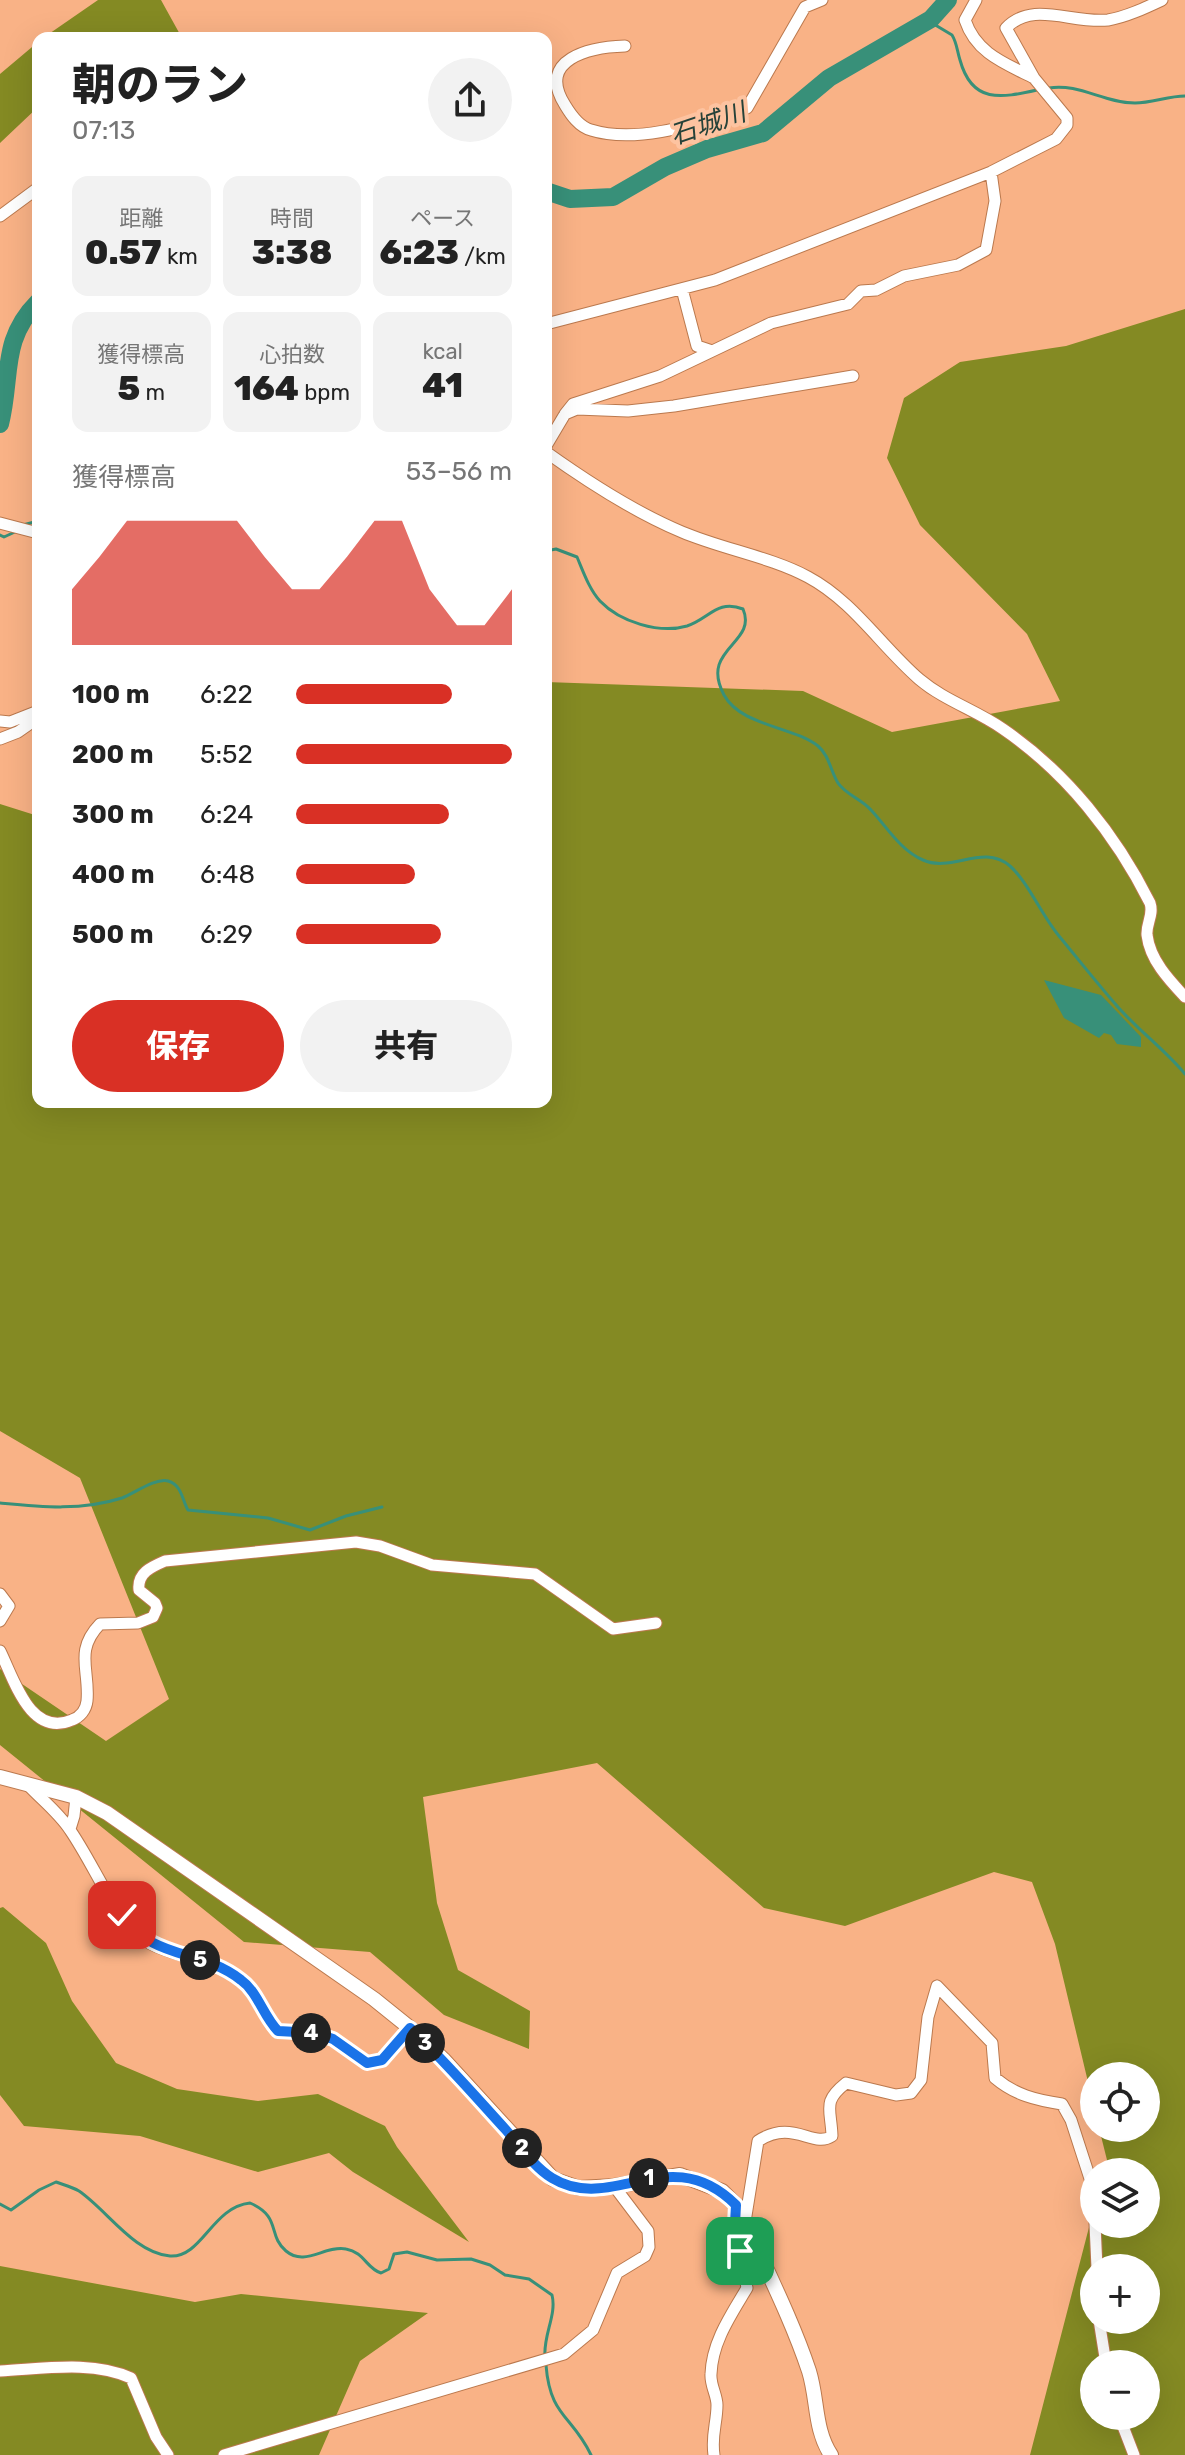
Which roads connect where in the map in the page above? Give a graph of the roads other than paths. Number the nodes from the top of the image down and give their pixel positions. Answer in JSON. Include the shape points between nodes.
{"nodes":[{"id":1,"x":822,"y":0,"type":"edge"},
{"id":2,"x":976,"y":0,"type":"edge"},
{"id":3,"x":1162,"y":0,"type":"edge"},
{"id":4,"x":625,"y":46,"type":"dead end"},
{"id":5,"x":1034,"y":78,"type":"junction"},
{"id":6,"x":991,"y":172,"type":"junction"},
{"id":7,"x":32,"y":192,"type":"edge"},
{"id":8,"x":0,"y":216,"type":"edge"},
{"id":9,"x":682,"y":289,"type":"junction"},
{"id":10,"x":552,"y":322,"type":"edge"},
{"id":11,"x":713,"y":351,"type":"junction"},
{"id":12,"x":853,"y":376,"type":"dead end"},
{"id":13,"x":565,"y":414,"type":"junction"},
{"id":14,"x":552,"y":438,"type":"edge"},
{"id":15,"x":552,"y":454,"type":"edge"},
{"id":16,"x":0,"y":523,"type":"edge"},
{"id":17,"x":32,"y":531,"type":"edge"},
{"id":18,"x":32,"y":713,"type":"edge"},
{"id":19,"x":0,"y":721,"type":"edge"},
{"id":20,"x":32,"y":722,"type":"edge"},
{"id":21,"x":0,"y":739,"type":"edge"},
{"id":22,"x":1185,"y":997,"type":"edge"},
{"id":23,"x":0,"y":1594,"type":"edge"},
{"id":24,"x":0,"y":1621,"type":"edge"},
{"id":25,"x":656,"y":1623,"type":"dead end"},
{"id":26,"x":0,"y":1651,"type":"edge"},
{"id":27,"x":0,"y":1777,"type":"edge"},
{"id":28,"x":24,"y":1781,"type":"junction"},
{"id":29,"x":76,"y":1797,"type":"junction"},
{"id":30,"x":70,"y":1829,"type":"junction"},
{"id":31,"x":410,"y":2028,"type":"junction"},
{"id":32,"x":1083,"y":2158,"type":"edge"},
{"id":33,"x":614,"y":2186,"type":"junction"},
{"id":34,"x":736,"y":2205,"type":"junction"},
{"id":35,"x":745,"y":2222,"type":"junction"},
{"id":36,"x":0,"y":2371,"type":"edge"},
{"id":37,"x":1124,"y":2430,"type":"edge"},
{"id":38,"x":168,"y":2455,"type":"edge"},
{"id":39,"x":224,"y":2455,"type":"edge"},
{"id":40,"x":714,"y":2455,"type":"edge"},
{"id":41,"x":831,"y":2455,"type":"edge"},
{"id":42,"x":1134,"y":2455,"type":"edge"}],
"edges":[{"from":1,"to":4,"type":"street","via":[[805,7],[747,108],[639,133],[588,130],[561,100],[556,81],[562,67],[578,52]]},
{"from":2,"to":5,"type":"street","via":[[965,20],[975,43]]},
{"from":3,"to":5,"type":"street","via":[[1106,20],[1071,19],[1044,11],[1016,16],[1006,28]]},
{"from":5,"to":6,"type":"street","via":[[1067,118],[1067,125],[1056,139]]},
{"from":6,"to":9,"type":"street"},
{"from":6,"to":11,"type":"street","via":[[994,211],[982,254],[861,291],[848,304],[771,323]]},
{"from":7,"to":8,"type":"street"},
{"from":9,"to":10,"type":"street"},
{"from":9,"to":11,"type":"street","via":[[697,346]]},
{"from":11,"to":13,"type":"street","via":[[639,384],[573,404]]},
{"from":12,"to":13,"type":"street","via":[[724,400]]},
{"from":13,"to":14,"type":"street"},
{"from":15,"to":22,"type":"street","via":[[578,475],[681,532],[808,577],[939,695],[1024,744],[1086,805],[1122,851],[1153,911],[1147,937],[1158,965]]},
{"from":16,"to":17,"type":"street"},
{"from":18,"to":19,"type":"street"},
{"from":20,"to":21,"type":"street"},
{"from":23,"to":24,"type":"street","via":[[9,1606]]},
{"from":25,"to":26,"type":"street","via":[[613,1629],[535,1574],[432,1565],[356,1542],[165,1561],[147,1568],[138,1585],[155,1603],[153,1617],[100,1624],[89,1636],[84,1667],[87,1703],[76,1719],[61,1724],[37,1717]]},
{"from":27,"to":28,"type":"street"},
{"from":28,"to":29,"type":"street"},
{"from":28,"to":30,"type":"street"},
{"from":29,"to":30,"type":"street"},
{"from":29,"to":31,"type":"street","via":[[152,1843]]},
{"from":30,"to":31,"type":"street","via":[[133,1931],[153,1946],[229,1971],[244,1982],[278,2031],[333,2039],[367,2063],[382,2060]]},
{"from":31,"to":33,"type":"street","via":[[553,2179],[579,2188]]},
{"from":32,"to":35,"type":"street","via":[[1062,2104],[1035,2100],[995,2078],[992,2043],[937,1986],[921,2080],[911,2093],[896,2095],[846,2083],[828,2105],[828,2139],[818,2141],[793,2130],[758,2141]]},
{"from":33,"to":34,"type":"street","via":[[680,2175],[722,2191]]},
{"from":33,"to":39,"type":"street","via":[[648,2231],[649,2247],[645,2256],[617,2273],[593,2330],[575,2347]]},
{"from":34,"to":35,"type":"street"},
{"from":34,"to":40,"type":"street","via":[[747,2288],[724,2325],[712,2364],[717,2405]]},
{"from":35,"to":41,"type":"street","via":[[806,2362],[819,2434]]},
{"from":36,"to":38,"type":"street","via":[[87,2368],[131,2378]]},
{"from":37,"to":42,"type":"street"}]}
